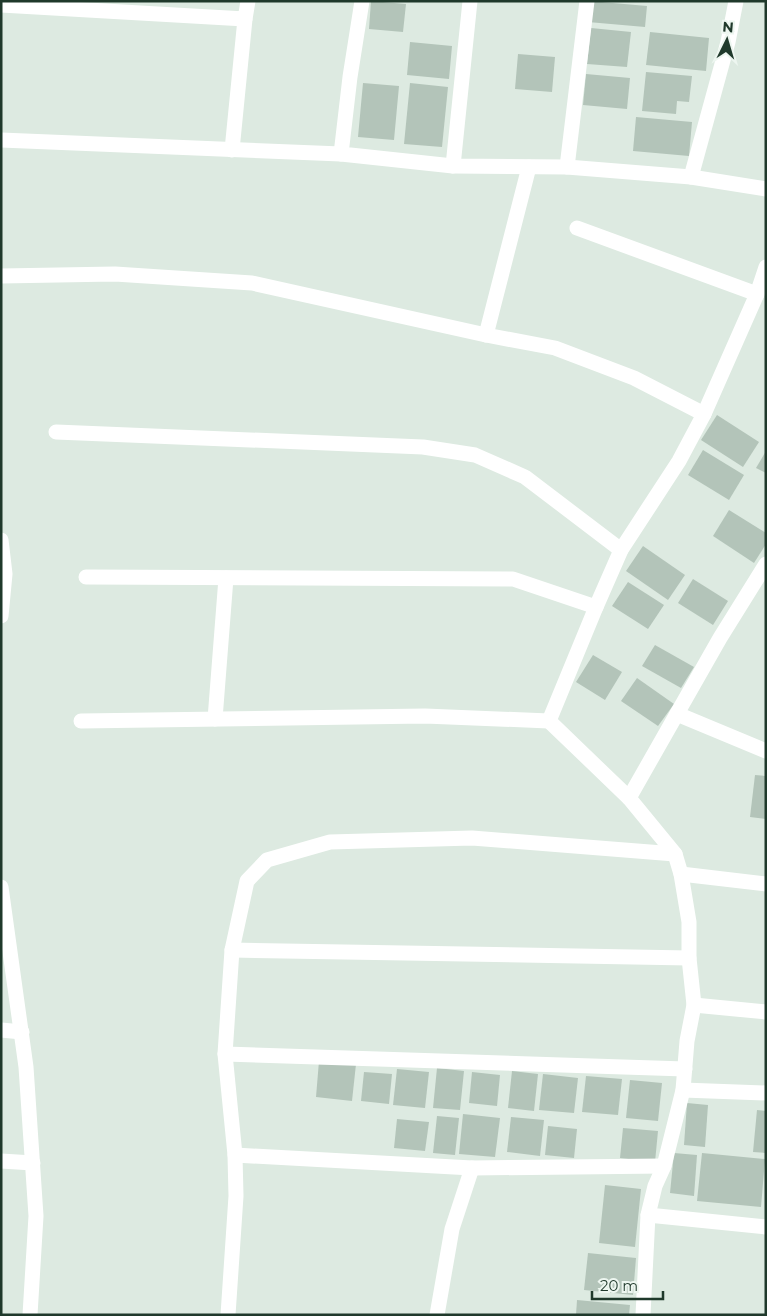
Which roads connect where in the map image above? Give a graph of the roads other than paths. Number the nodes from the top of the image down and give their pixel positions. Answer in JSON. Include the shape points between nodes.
{"nodes":[{"id":1,"x":248,"y":1,"type":"edge"},
{"id":2,"x":362,"y":1,"type":"edge"},
{"id":3,"x":470,"y":1,"type":"edge"},
{"id":4,"x":587,"y":1,"type":"edge"},
{"id":5,"x":736,"y":1,"type":"edge"},
{"id":6,"x":1,"y":5,"type":"edge"},
{"id":7,"x":245,"y":19,"type":"junction"},
{"id":8,"x":1,"y":140,"type":"edge"},
{"id":9,"x":232,"y":150,"type":"junction"},
{"id":10,"x":340,"y":154,"type":"junction"},
{"id":11,"x":454,"y":166,"type":"junction"},
{"id":12,"x":529,"y":167,"type":"junction"},
{"id":13,"x":567,"y":167,"type":"junction"},
{"id":14,"x":691,"y":177,"type":"junction"},
{"id":15,"x":766,"y":188,"type":"edge"},
{"id":16,"x":576,"y":228,"type":"dead end"},
{"id":17,"x":766,"y":267,"type":"edge"},
{"id":18,"x":1,"y":276,"type":"edge"},
{"id":19,"x":757,"y":294,"type":"junction"},
{"id":20,"x":486,"y":335,"type":"junction"},
{"id":21,"x":704,"y":414,"type":"junction"},
{"id":22,"x":56,"y":432,"type":"dead end"},
{"id":23,"x":1,"y":540,"type":"edge"},
{"id":24,"x":621,"y":550,"type":"junction"},
{"id":25,"x":766,"y":564,"type":"edge"},
{"id":26,"x":86,"y":577,"type":"dead end"},
{"id":27,"x":226,"y":578,"type":"junction"},
{"id":28,"x":596,"y":607,"type":"junction"},
{"id":29,"x":1,"y":616,"type":"edge"},
{"id":30,"x":677,"y":714,"type":"junction"},
{"id":31,"x":215,"y":719,"type":"junction"},
{"id":32,"x":81,"y":721,"type":"dead end"},
{"id":33,"x":549,"y":721,"type":"junction"},
{"id":34,"x":766,"y":751,"type":"edge"},
{"id":35,"x":629,"y":798,"type":"junction"},
{"id":36,"x":674,"y":854,"type":"junction"},
{"id":37,"x":681,"y":874,"type":"junction"},
{"id":38,"x":766,"y":884,"type":"edge"},
{"id":39,"x":1,"y":886,"type":"edge"},
{"id":40,"x":232,"y":950,"type":"junction"},
{"id":41,"x":689,"y":958,"type":"junction"},
{"id":42,"x":694,"y":1004,"type":"junction"},
{"id":43,"x":766,"y":1012,"type":"edge"},
{"id":44,"x":1,"y":1030,"type":"edge"},
{"id":45,"x":22,"y":1032,"type":"junction"},
{"id":46,"x":225,"y":1054,"type":"junction"},
{"id":47,"x":685,"y":1069,"type":"junction"},
{"id":48,"x":682,"y":1090,"type":"junction"},
{"id":49,"x":766,"y":1093,"type":"edge"},
{"id":50,"x":235,"y":1155,"type":"junction"},
{"id":51,"x":1,"y":1160,"type":"edge"},
{"id":52,"x":32,"y":1163,"type":"junction"},
{"id":53,"x":664,"y":1166,"type":"junction"},
{"id":54,"x":472,"y":1168,"type":"junction"},
{"id":55,"x":648,"y":1215,"type":"junction"},
{"id":56,"x":766,"y":1227,"type":"edge"},
{"id":57,"x":30,"y":1315,"type":"edge"},
{"id":58,"x":228,"y":1315,"type":"edge"},
{"id":59,"x":437,"y":1315,"type":"edge"},
{"id":60,"x":643,"y":1315,"type":"edge"}],
"edges":[{"from":1,"to":7,"type":"street"},
{"from":2,"to":10,"type":"street"},
{"from":3,"to":11,"type":"street"},
{"from":4,"to":13,"type":"street"},
{"from":5,"to":14,"type":"street"},
{"from":6,"to":7,"type":"street"},
{"from":7,"to":9,"type":"street"},
{"from":8,"to":9,"type":"street"},
{"from":9,"to":10,"type":"street"},
{"from":10,"to":11,"type":"street"},
{"from":11,"to":12,"type":"street"},
{"from":12,"to":13,"type":"street"},
{"from":12,"to":20,"type":"street"},
{"from":13,"to":14,"type":"street"},
{"from":14,"to":15,"type":"street"},
{"from":16,"to":19,"type":"street"},
{"from":17,"to":19,"type":"street"},
{"from":18,"to":20,"type":"street","via":[[115,274],[252,283]]},
{"from":19,"to":21,"type":"street"},
{"from":20,"to":21,"type":"street","via":[[555,348],[634,378]]},
{"from":21,"to":24,"type":"street","via":[[679,461]]},
{"from":22,"to":24,"type":"street","via":[[423,447],[475,454],[525,477]]},
{"from":23,"to":29,"type":"street","via":[[5,574]]},
{"from":24,"to":28,"type":"street"},
{"from":25,"to":30,"type":"street"},
{"from":26,"to":27,"type":"street"},
{"from":27,"to":28,"type":"street","via":[[513,579]]},
{"from":27,"to":31,"type":"street"},
{"from":28,"to":33,"type":"street"},
{"from":30,"to":34,"type":"street"},
{"from":30,"to":35,"type":"street"},
{"from":31,"to":32,"type":"street"},
{"from":31,"to":33,"type":"street","via":[[425,716]]},
{"from":33,"to":35,"type":"street"},
{"from":35,"to":36,"type":"street"},
{"from":36,"to":37,"type":"street"},
{"from":36,"to":40,"type":"street","via":[[472,838],[330,842],[267,860],[247,882]]},
{"from":37,"to":38,"type":"street"},
{"from":37,"to":41,"type":"street","via":[[689,922]]},
{"from":39,"to":45,"type":"street"},
{"from":40,"to":41,"type":"street"},
{"from":40,"to":46,"type":"street"},
{"from":41,"to":42,"type":"street"},
{"from":42,"to":43,"type":"street"},
{"from":42,"to":47,"type":"street"},
{"from":44,"to":45,"type":"street"},
{"from":45,"to":52,"type":"street"},
{"from":46,"to":47,"type":"street"},
{"from":46,"to":50,"type":"street"},
{"from":47,"to":48,"type":"street"},
{"from":48,"to":49,"type":"street"},
{"from":48,"to":53,"type":"street"},
{"from":50,"to":54,"type":"street"},
{"from":50,"to":58,"type":"street","via":[[236,1196]]},
{"from":51,"to":52,"type":"street"},
{"from":52,"to":57,"type":"street","via":[[36,1216]]},
{"from":53,"to":54,"type":"street"},
{"from":53,"to":55,"type":"street"},
{"from":54,"to":59,"type":"street","via":[[452,1229]]},
{"from":55,"to":56,"type":"street"},
{"from":55,"to":60,"type":"street"}]}
